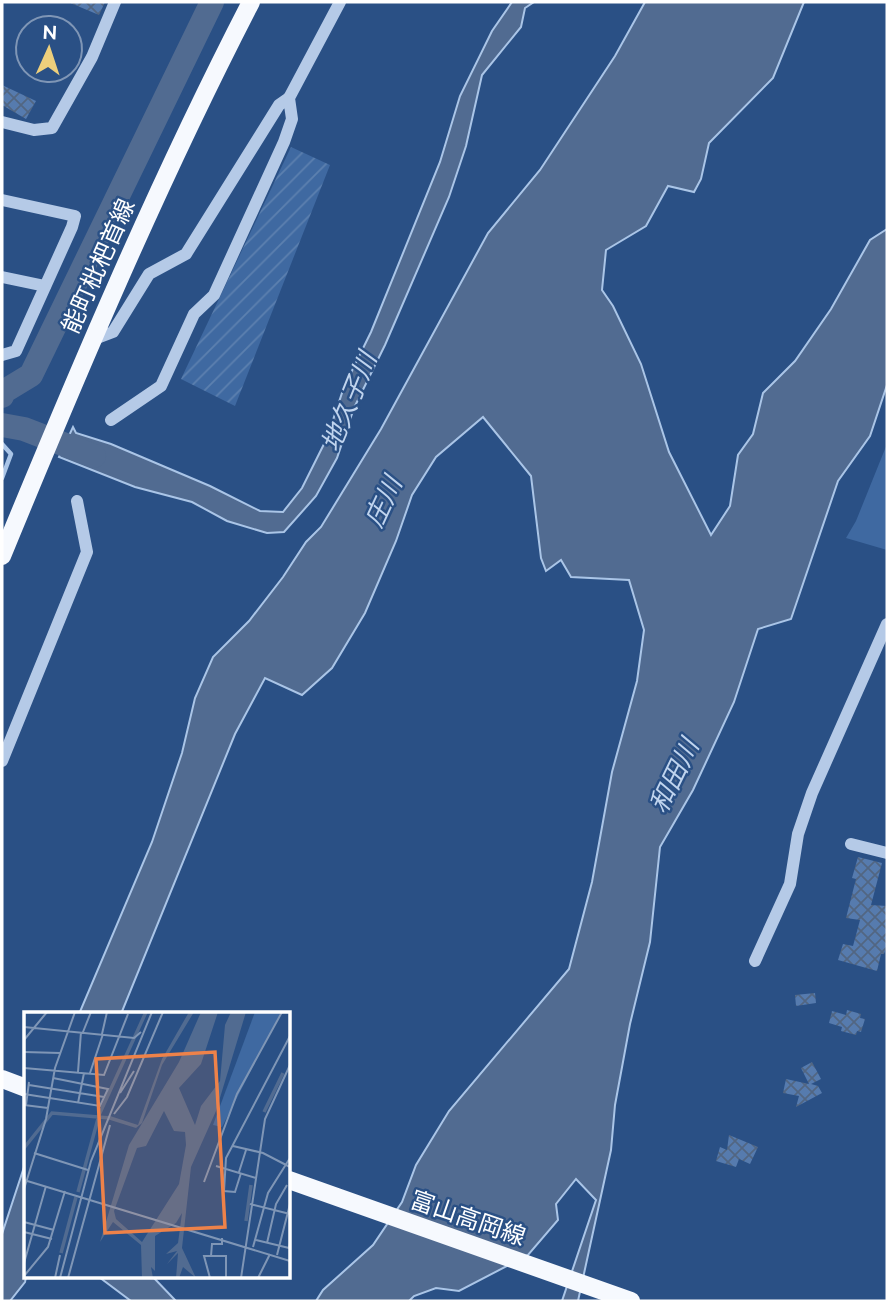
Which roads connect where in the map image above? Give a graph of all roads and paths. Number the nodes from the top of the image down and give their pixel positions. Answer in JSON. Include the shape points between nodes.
{"nodes":[{"id":1,"x":115,"y":2,"type":"edge"},
{"id":2,"x":251,"y":2,"type":"edge"},
{"id":3,"x":340,"y":2,"type":"edge"},
{"id":4,"x":289,"y":98,"type":"junction"},
{"id":5,"x":2,"y":122,"type":"edge"},
{"id":6,"x":2,"y":200,"type":"edge"},
{"id":7,"x":2,"y":277,"type":"edge"},
{"id":8,"x":45,"y":286,"type":"junction"},
{"id":9,"x":92,"y":340,"type":"junction"},
{"id":10,"x":2,"y":355,"type":"edge"},
{"id":11,"x":111,"y":420,"type":"dead end"},
{"id":12,"x":77,"y":500,"type":"dead end"},
{"id":13,"x":2,"y":556,"type":"edge"},
{"id":14,"x":887,"y":624,"type":"edge"},
{"id":15,"x":2,"y":761,"type":"edge"},
{"id":16,"x":850,"y":844,"type":"dead end"},
{"id":17,"x":887,"y":853,"type":"edge"},
{"id":18,"x":755,"y":961,"type":"dead end"},
{"id":19,"x":2,"y":1079,"type":"edge"},
{"id":20,"x":24,"y":1087,"type":"edge"},
{"id":21,"x":290,"y":1181,"type":"edge"},
{"id":22,"x":631,"y":1301,"type":"edge"}],
"edges":[{"from":1,"to":5,"type":"street","via":[[92,57],[52,128],[34,130]]},
{"from":2,"to":9,"type":"main road","name":"能町枇杷首線"},
{"from":3,"to":4,"type":"street"},
{"from":4,"to":9,"type":"street","via":[[279,105],[186,254],[149,274],[113,332]]},
{"from":4,"to":11,"type":"street","via":[[292,118],[284,142],[214,295],[194,314],[161,386]]},
{"from":6,"to":8,"type":"street","via":[[75,215]]},
{"from":7,"to":8,"type":"street"},
{"from":8,"to":10,"type":"street","via":[[16,351]]},
{"from":9,"to":13,"type":"main road","name":"能町枇杷首線"},
{"from":12,"to":15,"type":"street","via":[[87,552]]},
{"from":14,"to":18,"type":"street","via":[[813,793],[798,834],[790,884]]},
{"from":16,"to":17,"type":"street"},
{"from":19,"to":20,"type":"main road"},
{"from":21,"to":22,"type":"main road","name":"富山高岡線"}]}
